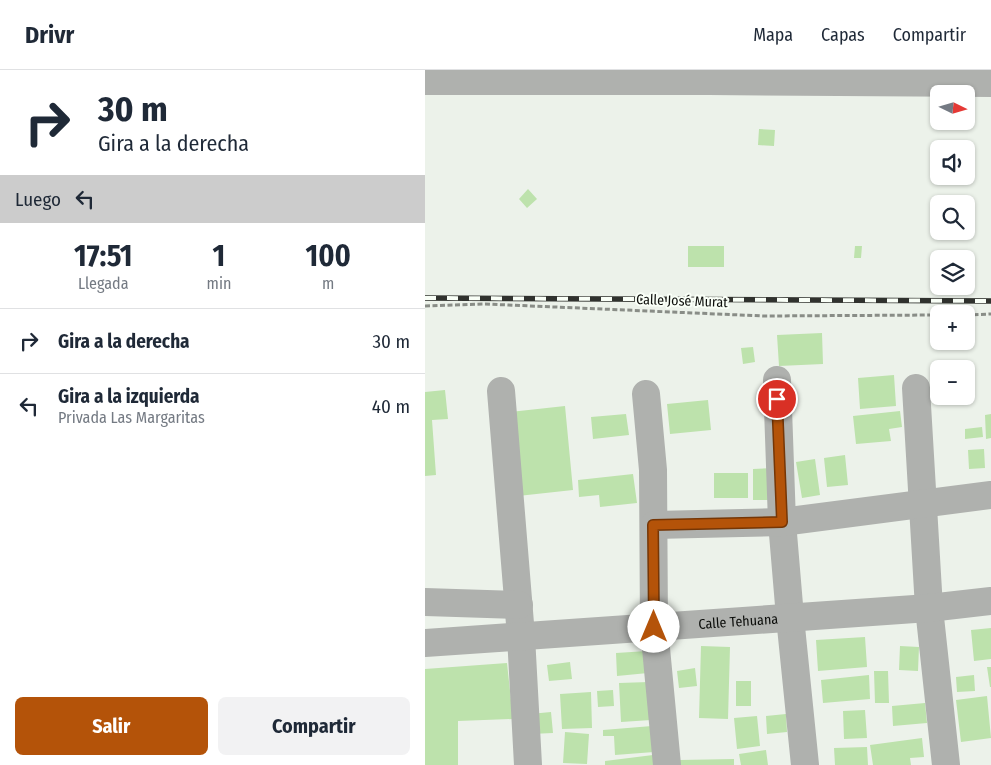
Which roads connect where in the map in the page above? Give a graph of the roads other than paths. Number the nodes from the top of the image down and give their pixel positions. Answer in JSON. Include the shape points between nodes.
{"nodes":[{"id":1,"x":708,"y":75,"type":"edge"},
{"id":2,"x":425,"y":81,"type":"edge"},
{"id":3,"x":991,"y":83,"type":"edge"},
{"id":4,"x":777,"y":380,"type":"dead end"},
{"id":5,"x":916,"y":388,"type":"dead end"},
{"id":6,"x":501,"y":391,"type":"dead end"},
{"id":7,"x":646,"y":394,"type":"dead end"},
{"id":8,"x":991,"y":495,"type":"edge"},
{"id":9,"x":923,"y":505,"type":"junction"},
{"id":10,"x":782,"y":522,"type":"junction"},
{"id":11,"x":653,"y":525,"type":"junction"},
{"id":12,"x":991,"y":601,"type":"edge"},
{"id":13,"x":425,"y":602,"type":"edge"},
{"id":14,"x":519,"y":605,"type":"junction"},
{"id":15,"x":929,"y":608,"type":"junction"},
{"id":16,"x":790,"y":617,"type":"junction"},
{"id":17,"x":654,"y":627,"type":"junction"},
{"id":18,"x":521,"y":636,"type":"junction"},
{"id":19,"x":425,"y":643,"type":"edge"},
{"id":20,"x":528,"y":765,"type":"edge"},
{"id":21,"x":667,"y":765,"type":"edge"},
{"id":22,"x":805,"y":765,"type":"edge"},
{"id":23,"x":946,"y":765,"type":"edge"}],
"edges":[{"from":1,"to":2,"type":"street"},
{"from":1,"to":3,"type":"street"},
{"from":4,"to":10,"type":"street"},
{"from":5,"to":9,"type":"street"},
{"from":6,"to":14,"type":"street"},
{"from":7,"to":11,"type":"street","via":[[653,470]]},
{"from":8,"to":9,"type":"street"},
{"from":9,"to":10,"type":"street"},
{"from":9,"to":15,"type":"street"},
{"from":10,"to":11,"type":"street"},
{"from":10,"to":16,"type":"street"},
{"from":11,"to":17,"type":"street"},
{"from":12,"to":15,"type":"street","name":"Calle Tehuana"},
{"from":13,"to":14,"type":"street"},
{"from":14,"to":18,"type":"street"},
{"from":15,"to":16,"type":"street","name":"Calle Tehuana"},
{"from":15,"to":23,"type":"street"},
{"from":16,"to":17,"type":"street","name":"Calle Tehuana"},
{"from":16,"to":22,"type":"street"},
{"from":17,"to":18,"type":"street","name":"Calle Tehuana"},
{"from":17,"to":21,"type":"street"},
{"from":18,"to":19,"type":"street","name":"Calle Tehuana"},
{"from":18,"to":20,"type":"street"}]}
